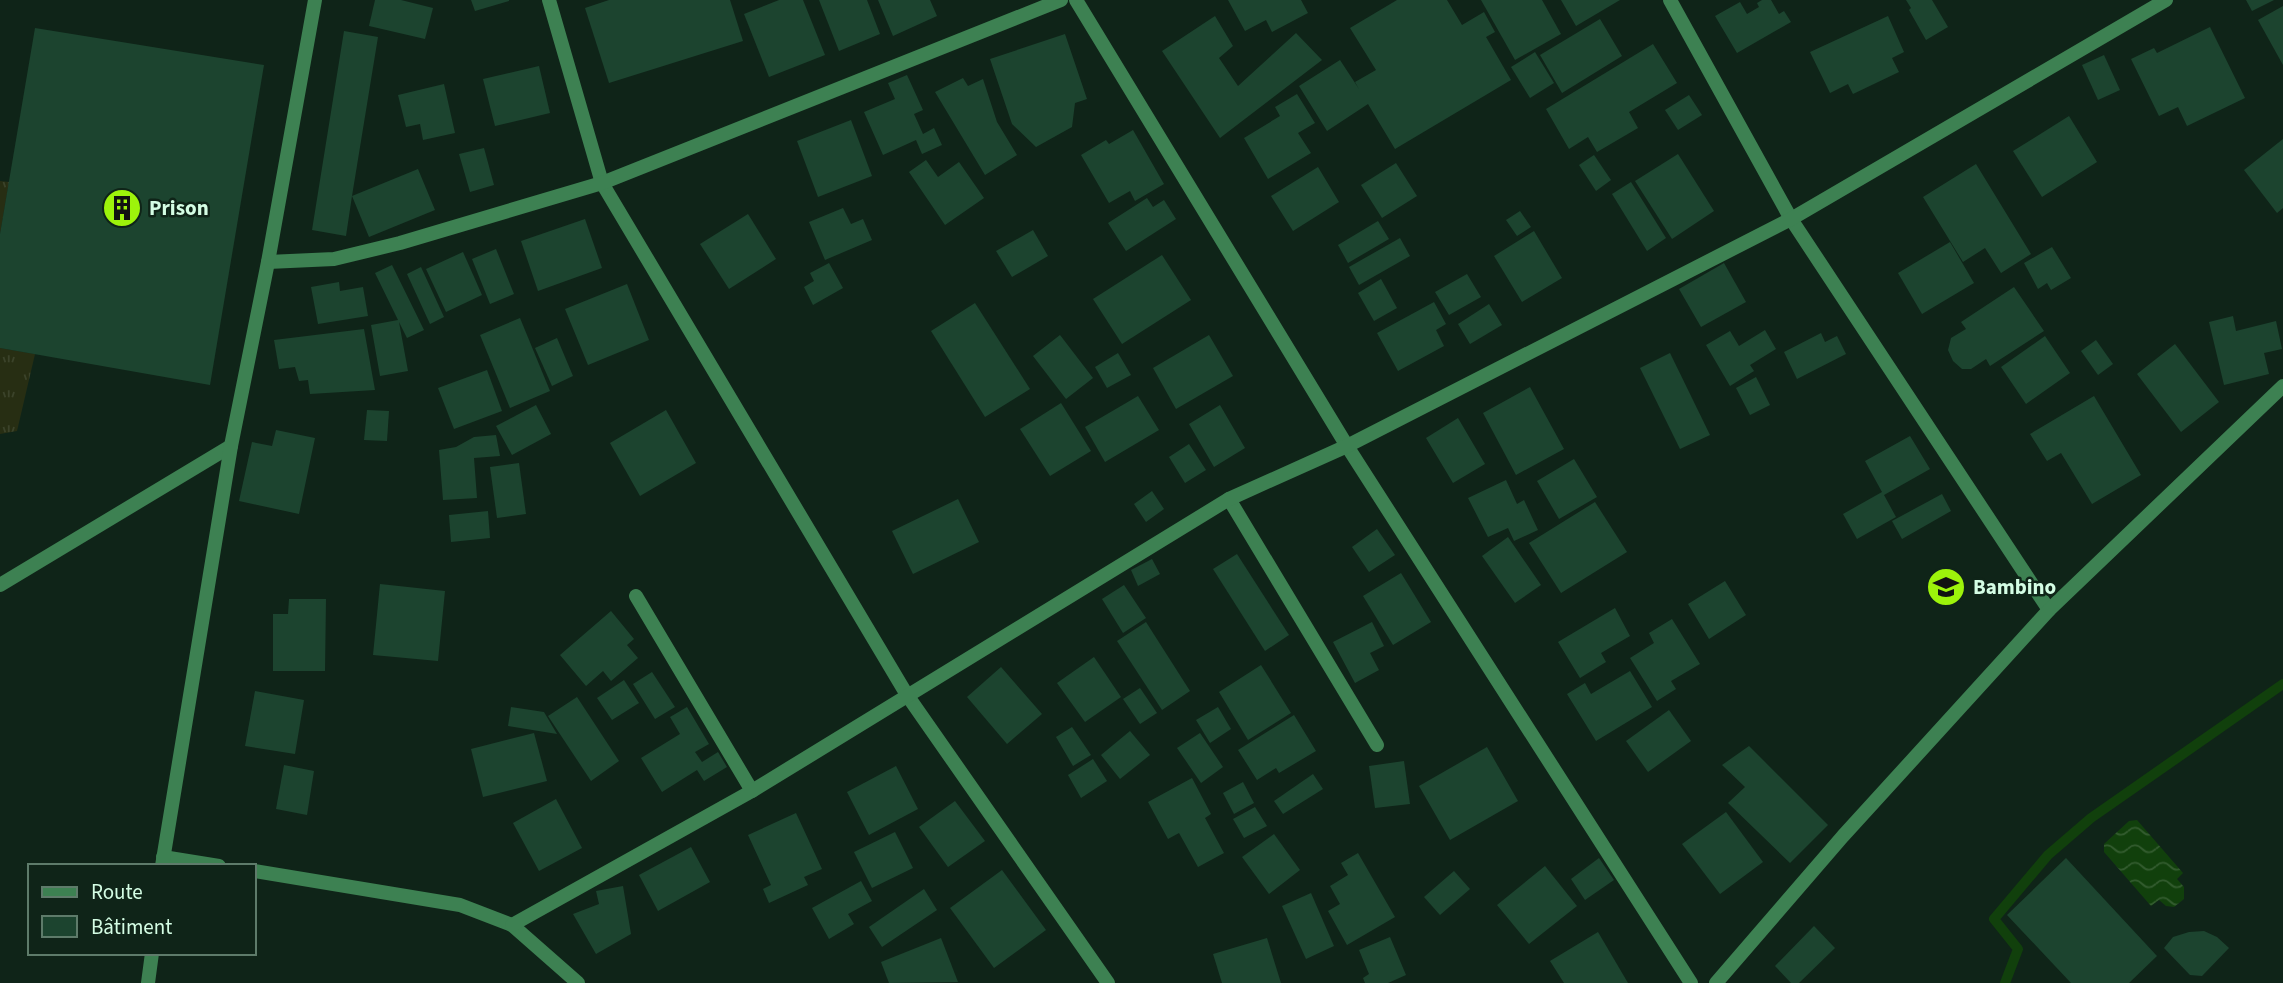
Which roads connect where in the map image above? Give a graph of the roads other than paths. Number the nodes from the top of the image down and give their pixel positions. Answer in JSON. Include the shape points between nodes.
{"nodes":[{"id":1,"x":316,"y":0,"type":"edge"},
{"id":2,"x":549,"y":0,"type":"edge"},
{"id":3,"x":1061,"y":0,"type":"edge"},
{"id":4,"x":1076,"y":0,"type":"edge"},
{"id":5,"x":1670,"y":0,"type":"edge"},
{"id":6,"x":2166,"y":0,"type":"edge"},
{"id":7,"x":602,"y":183,"type":"junction"},
{"id":8,"x":1791,"y":219,"type":"junction"},
{"id":9,"x":268,"y":261,"type":"junction"},
{"id":10,"x":2283,"y":386,"type":"edge"},
{"id":11,"x":230,"y":446,"type":"junction"},
{"id":12,"x":1347,"y":446,"type":"junction"},
{"id":13,"x":1229,"y":499,"type":"junction"},
{"id":14,"x":0,"y":585,"type":"edge"},
{"id":15,"x":636,"y":596,"type":"dead end"},
{"id":16,"x":2049,"y":610,"type":"junction"},
{"id":17,"x":907,"y":695,"type":"junction"},
{"id":18,"x":1377,"y":745,"type":"dead end"},
{"id":19,"x":752,"y":791,"type":"junction"},
{"id":20,"x":163,"y":861,"type":"edge"},
{"id":21,"x":197,"y":864,"type":"edge"},
{"id":22,"x":256,"y":872,"type":"edge"},
{"id":23,"x":512,"y":925,"type":"junction"},
{"id":24,"x":152,"y":955,"type":"edge"},
{"id":25,"x":148,"y":983,"type":"edge"},
{"id":26,"x":578,"y":983,"type":"edge"},
{"id":27,"x":1108,"y":983,"type":"edge"},
{"id":28,"x":1691,"y":983,"type":"edge"},
{"id":29,"x":1716,"y":983,"type":"edge"}],
"edges":[{"from":1,"to":9,"type":"street"},
{"from":2,"to":7,"type":"street"},
{"from":3,"to":7,"type":"street"},
{"from":4,"to":12,"type":"street"},
{"from":5,"to":8,"type":"street"},
{"from":6,"to":8,"type":"street"},
{"from":7,"to":9,"type":"street","via":[[334,259]]},
{"from":7,"to":17,"type":"street"},
{"from":8,"to":12,"type":"street"},
{"from":8,"to":16,"type":"street"},
{"from":9,"to":11,"type":"street"},
{"from":10,"to":16,"type":"street"},
{"from":11,"to":14,"type":"street"},
{"from":11,"to":20,"type":"street"},
{"from":12,"to":13,"type":"street"},
{"from":12,"to":28,"type":"street"},
{"from":13,"to":17,"type":"street"},
{"from":13,"to":18,"type":"street"},
{"from":15,"to":19,"type":"street"},
{"from":16,"to":29,"type":"street"},
{"from":17,"to":19,"type":"street"},
{"from":17,"to":27,"type":"street"},
{"from":19,"to":23,"type":"street"},
{"from":20,"to":21,"type":"street"},
{"from":22,"to":23,"type":"street","via":[[460,905]]},
{"from":23,"to":26,"type":"street"},
{"from":24,"to":25,"type":"street"}]}
